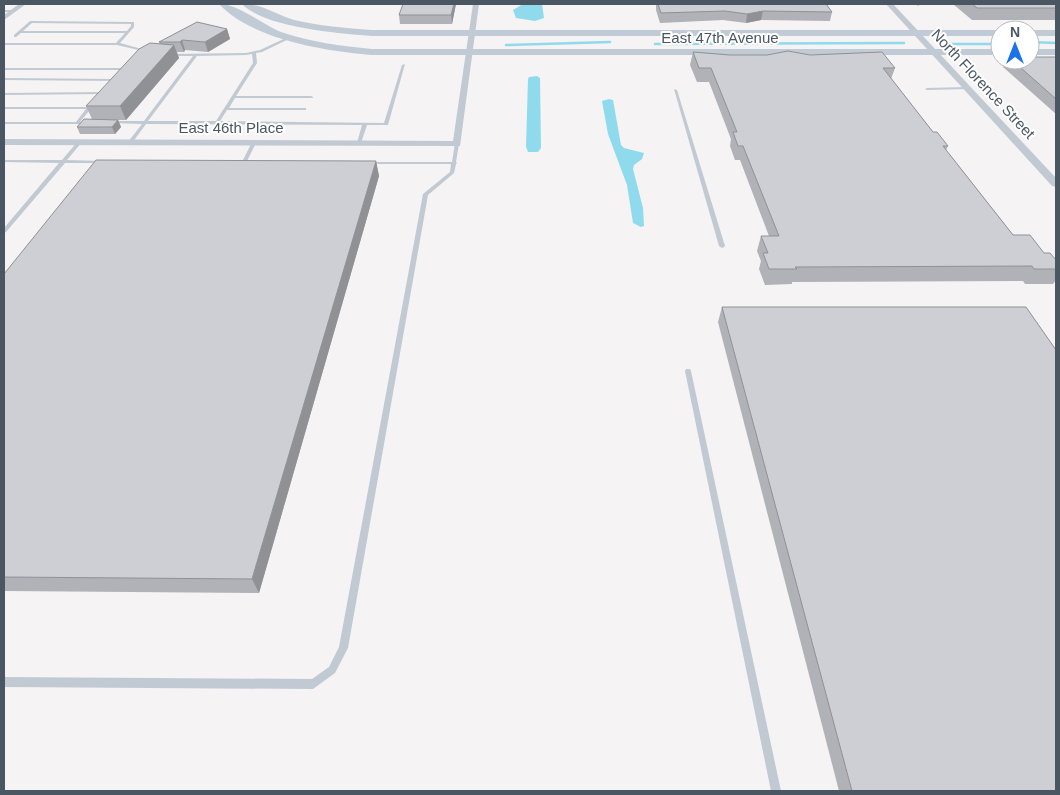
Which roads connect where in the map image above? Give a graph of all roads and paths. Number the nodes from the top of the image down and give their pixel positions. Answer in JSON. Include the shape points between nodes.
{"nodes":[{"id":1,"x":23,"y":4,"type":"edge"},
{"id":2,"x":224,"y":4,"type":"edge"},
{"id":3,"x":247,"y":4,"type":"edge"},
{"id":4,"x":476,"y":4,"type":"edge"},
{"id":5,"x":889,"y":4,"type":"edge"},
{"id":6,"x":4,"y":11,"type":"edge"},
{"id":7,"x":14,"y":11,"type":"junction"},
{"id":8,"x":4,"y":18,"type":"edge"},
{"id":9,"x":473,"y":30,"type":"junction"},
{"id":10,"x":20,"y":32,"type":"junction"},
{"id":11,"x":128,"y":32,"type":"junction"},
{"id":12,"x":916,"y":33,"type":"junction"},
{"id":13,"x":990,"y":33,"type":"edge"},
{"id":14,"x":1040,"y":33,"type":"edge"},
{"id":15,"x":1056,"y":33,"type":"edge"},
{"id":16,"x":15,"y":36,"type":"dead end"},
{"id":17,"x":289,"y":38,"type":"junction"},
{"id":18,"x":4,"y":44,"type":"edge"},
{"id":19,"x":117,"y":44,"type":"junction"},
{"id":20,"x":934,"y":52,"type":"junction"},
{"id":21,"x":990,"y":52,"type":"edge"},
{"id":22,"x":1040,"y":52,"type":"edge"},
{"id":23,"x":1056,"y":52,"type":"edge"},
{"id":24,"x":254,"y":53,"type":"junction"},
{"id":25,"x":470,"y":53,"type":"junction"},
{"id":26,"x":165,"y":55,"type":"edge"},
{"id":27,"x":196,"y":55,"type":"junction"},
{"id":28,"x":141,"y":56,"type":"edge"},
{"id":29,"x":133,"y":60,"type":"edge"},
{"id":30,"x":404,"y":65,"type":"dead end"},
{"id":31,"x":4,"y":69,"type":"edge"},
{"id":32,"x":124,"y":69,"type":"junction"},
{"id":33,"x":4,"y":79,"type":"edge"},
{"id":34,"x":115,"y":80,"type":"junction"},
{"id":35,"x":968,"y":88,"type":"junction"},
{"id":36,"x":927,"y":89,"type":"dead end"},
{"id":37,"x":675,"y":90,"type":"dead end"},
{"id":38,"x":4,"y":94,"type":"edge"},
{"id":39,"x":102,"y":94,"type":"junction"},
{"id":40,"x":234,"y":97,"type":"junction"},
{"id":41,"x":311,"y":97,"type":"dead end"},
{"id":42,"x":98,"y":98,"type":"edge"},
{"id":43,"x":93,"y":104,"type":"edge"},
{"id":44,"x":4,"y":108,"type":"edge"},
{"id":45,"x":89,"y":108,"type":"junction"},
{"id":46,"x":226,"y":109,"type":"junction"},
{"id":47,"x":304,"y":109,"type":"dead end"},
{"id":48,"x":103,"y":122,"type":"edge"},
{"id":49,"x":145,"y":122,"type":"junction"},
{"id":50,"x":4,"y":123,"type":"edge"},
{"id":51,"x":77,"y":123,"type":"junction"},
{"id":52,"x":94,"y":123,"type":"edge"},
{"id":53,"x":217,"y":123,"type":"junction"},
{"id":54,"x":365,"y":124,"type":"junction"},
{"id":55,"x":4,"y":142,"type":"edge"},
{"id":56,"x":80,"y":142,"type":"junction"},
{"id":57,"x":130,"y":142,"type":"junction"},
{"id":58,"x":254,"y":143,"type":"junction"},
{"id":59,"x":359,"y":143,"type":"junction"},
{"id":60,"x":457,"y":144,"type":"junction"},
{"id":61,"x":4,"y":162,"type":"edge"},
{"id":62,"x":63,"y":162,"type":"junction"},
{"id":63,"x":111,"y":162,"type":"edge"},
{"id":64,"x":235,"y":162,"type":"edge"},
{"id":65,"x":244,"y":162,"type":"junction"},
{"id":66,"x":254,"y":162,"type":"edge"},
{"id":67,"x":358,"y":162,"type":"edge"},
{"id":68,"x":455,"y":163,"type":"junction"},
{"id":69,"x":1056,"y":184,"type":"edge"},
{"id":70,"x":4,"y":231,"type":"edge"},
{"id":71,"x":722,"y":246,"type":"dead end"},
{"id":72,"x":688,"y":371,"type":"dead end"},
{"id":73,"x":4,"y":682,"type":"edge"},
{"id":74,"x":776,"y":791,"type":"edge"}],
"edges":[{"from":1,"to":7,"type":"street"},
{"from":2,"to":17,"type":"main road","via":[[256,26]]},
{"from":3,"to":9,"type":"main road","name":"East 47th Avenue","via":[[283,20],[334,30],[388,33]]},
{"from":4,"to":9,"type":"street"},
{"from":5,"to":12,"type":"street","name":"North Florence Street"},
{"from":6,"to":7,"type":"lane"},
{"from":7,"to":8,"type":"street"},
{"from":9,"to":12,"type":"main road","name":"East 47th Avenue"},
{"from":9,"to":25,"type":"street"},
{"from":10,"to":11,"type":"lane"},
{"from":10,"to":11,"type":"lane","via":[[31,22],[133,23]]},
{"from":10,"to":16,"type":"lane"},
{"from":11,"to":19,"type":"lane"},
{"from":12,"to":13,"type":"main road","name":"East 47th Avenue"},
{"from":12,"to":20,"type":"street","name":"North Florence Street"},
{"from":14,"to":15,"type":"main road"},
{"from":17,"to":24,"type":"lane"},
{"from":17,"to":25,"type":"main road","via":[[360,51]]},
{"from":18,"to":19,"type":"lane"},
{"from":19,"to":28,"type":"lane","via":[[149,52]]},
{"from":20,"to":21,"type":"main road","name":"East 47th Avenue"},
{"from":20,"to":25,"type":"main road","name":"East 47th Avenue"},
{"from":20,"to":35,"type":"street","name":"North Florence Street"},
{"from":22,"to":23,"type":"main road"},
{"from":24,"to":27,"type":"lane"},
{"from":24,"to":40,"type":"lane","via":[[255,63]]},
{"from":25,"to":60,"type":"street"},
{"from":26,"to":27,"type":"lane"},
{"from":27,"to":49,"type":"lane"},
{"from":29,"to":32,"type":"lane"},
{"from":30,"to":54,"type":"lane","via":[[386,124]]},
{"from":31,"to":32,"type":"lane"},
{"from":32,"to":34,"type":"lane"},
{"from":33,"to":34,"type":"lane"},
{"from":34,"to":39,"type":"lane"},
{"from":35,"to":36,"type":"lane"},
{"from":35,"to":69,"type":"street","name":"North Florence Street"},
{"from":37,"to":71,"type":"lane"},
{"from":38,"to":39,"type":"lane"},
{"from":39,"to":42,"type":"lane"},
{"from":40,"to":41,"type":"lane"},
{"from":40,"to":46,"type":"lane"},
{"from":43,"to":45,"type":"lane"},
{"from":44,"to":45,"type":"lane"},
{"from":45,"to":51,"type":"lane"},
{"from":46,"to":47,"type":"lane"},
{"from":46,"to":53,"type":"lane"},
{"from":48,"to":49,"type":"lane"},
{"from":49,"to":53,"type":"lane"},
{"from":49,"to":57,"type":"lane"},
{"from":50,"to":51,"type":"lane"},
{"from":51,"to":52,"type":"lane"},
{"from":53,"to":54,"type":"lane"},
{"from":54,"to":59,"type":"lane"},
{"from":55,"to":56,"type":"street","name":"East 46th Place"},
{"from":56,"to":57,"type":"street","name":"East 46th Place"},
{"from":56,"to":62,"type":"lane"},
{"from":57,"to":58,"type":"street","name":"East 46th Place"},
{"from":58,"to":59,"type":"street","name":"East 46th Place"},
{"from":58,"to":65,"type":"lane"},
{"from":59,"to":60,"type":"street","name":"East 46th Place"},
{"from":60,"to":68,"type":"lane"},
{"from":61,"to":62,"type":"lane"},
{"from":62,"to":63,"type":"lane"},
{"from":62,"to":70,"type":"lane"},
{"from":64,"to":65,"type":"lane"},
{"from":65,"to":66,"type":"lane"},
{"from":67,"to":68,"type":"lane"},
{"from":68,"to":73,"type":"lane","via":[[452,174],[426,194],[343,648],[332,670],[313,684]]},
{"from":72,"to":74,"type":"lane"}]}
